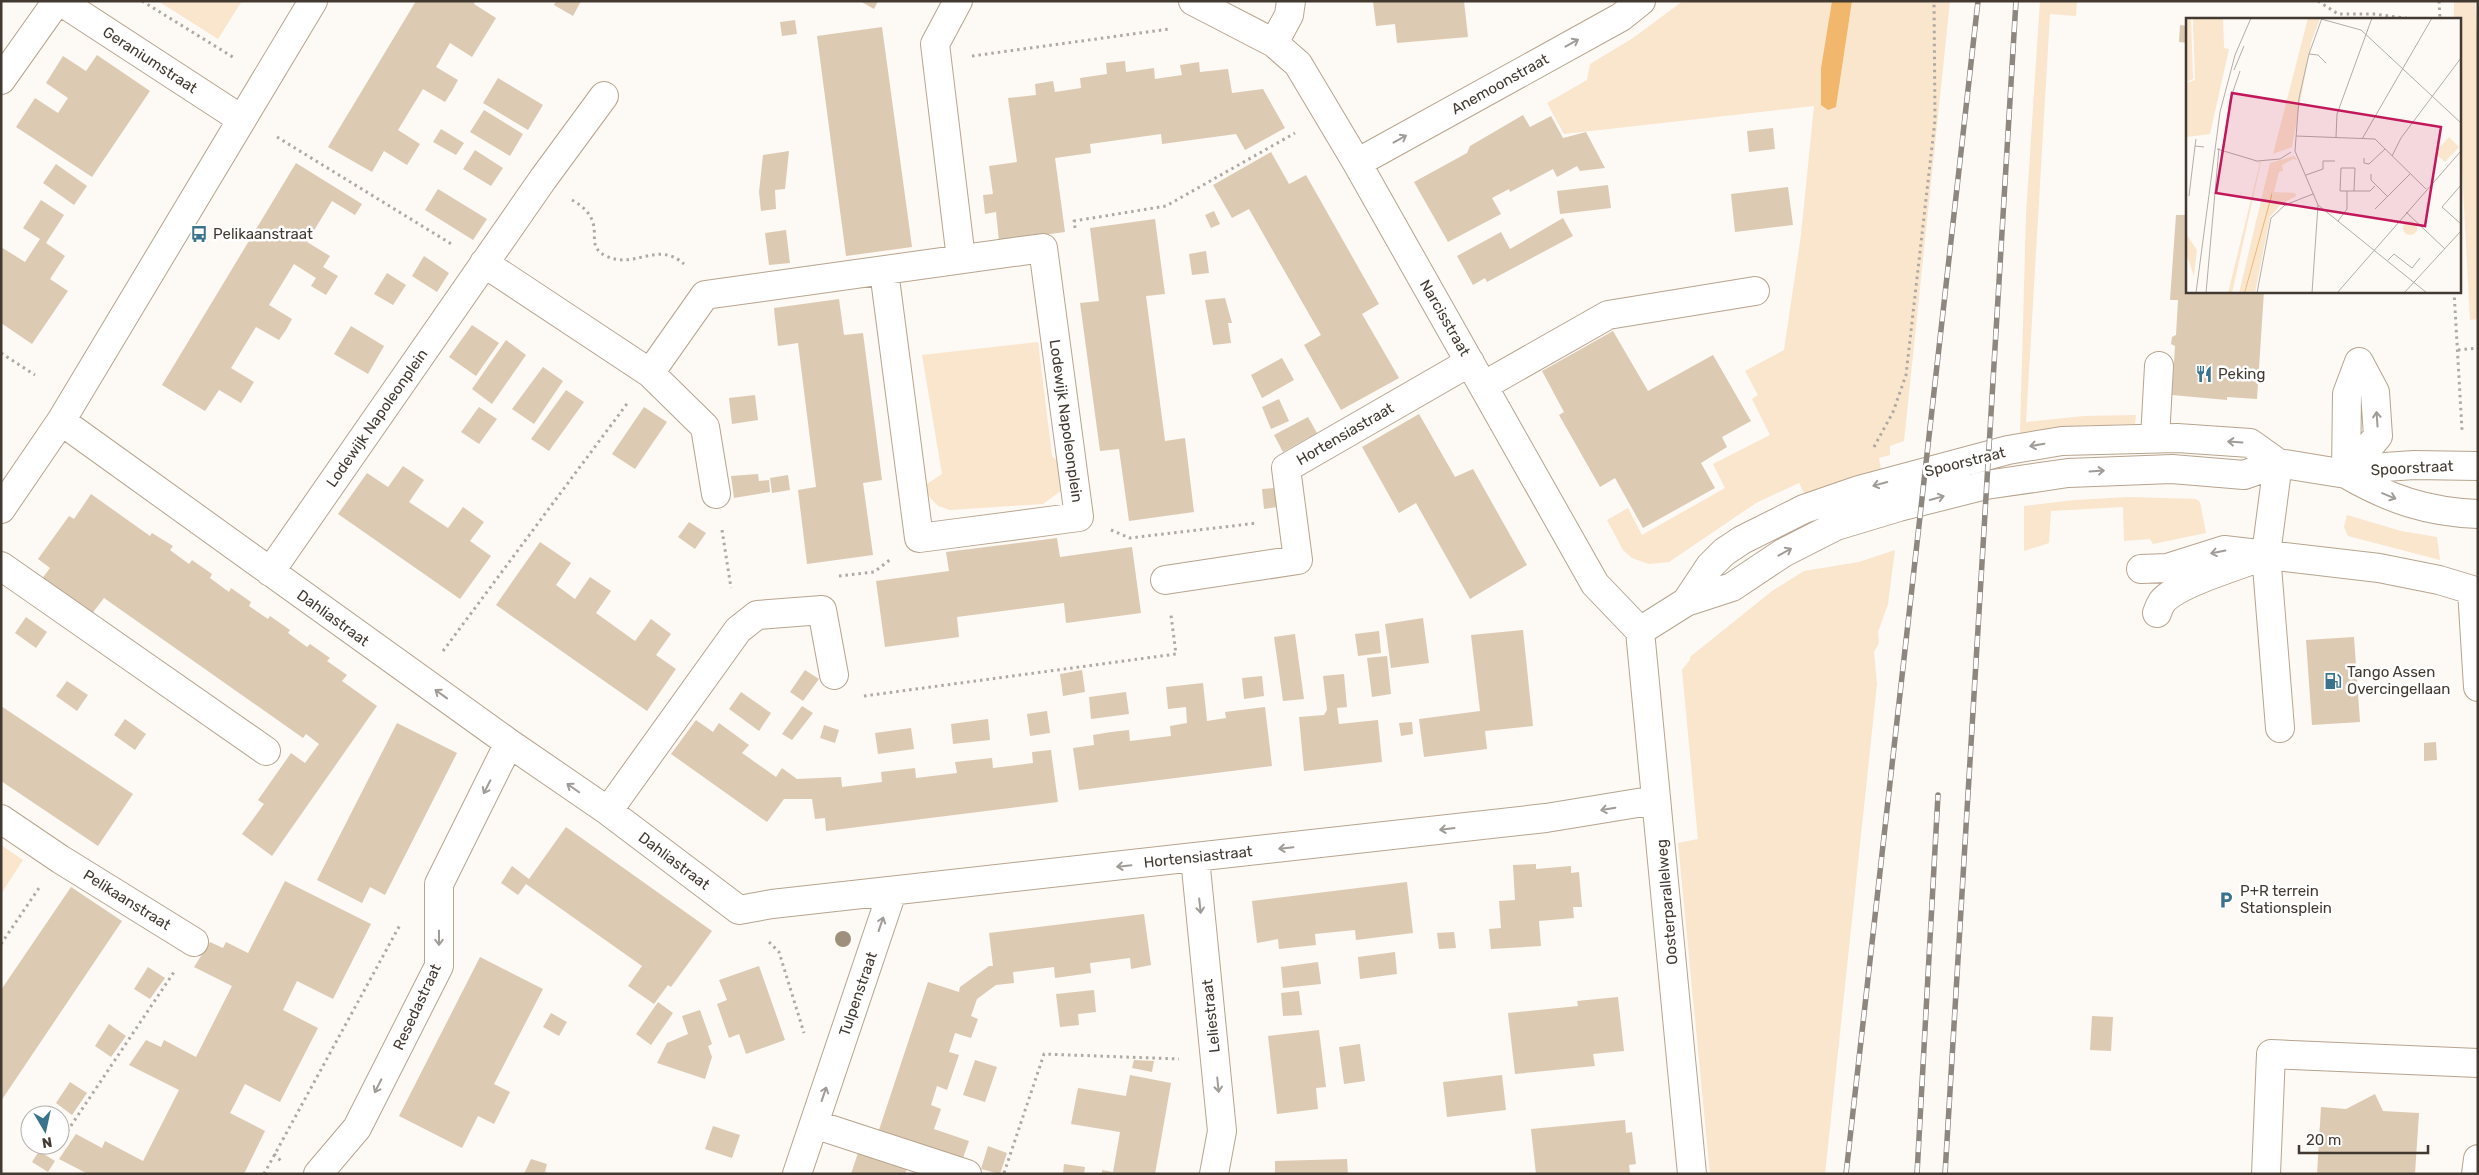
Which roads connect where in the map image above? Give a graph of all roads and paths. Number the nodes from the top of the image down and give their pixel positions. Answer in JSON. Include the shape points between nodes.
{"nodes":[{"id":1,"x":58,"y":1,"type":"edge"},
{"id":2,"x":142,"y":1,"type":"edge"},
{"id":3,"x":313,"y":1,"type":"edge"},
{"id":4,"x":958,"y":1,"type":"edge"},
{"id":5,"x":1193,"y":1,"type":"edge"},
{"id":6,"x":1291,"y":1,"type":"edge"},
{"id":7,"x":1641,"y":1,"type":"edge"},
{"id":8,"x":1934,"y":1,"type":"edge"},
{"id":9,"x":2318,"y":1,"type":"edge"},
{"id":10,"x":2439,"y":1,"type":"edge"},
{"id":11,"x":2404,"y":18,"type":"edge"},
{"id":12,"x":2440,"y":18,"type":"edge"},
{"id":13,"x":1173,"y":29,"type":"dead end"},
{"id":14,"x":1274,"y":43,"type":"junction"},
{"id":15,"x":236,"y":59,"type":"dead end"},
{"id":16,"x":935,"y":61,"type":"junction"},
{"id":17,"x":1,"y":80,"type":"edge"},
{"id":18,"x":604,"y":96,"type":"dead end"},
{"id":19,"x":241,"y":119,"type":"junction"},
{"id":20,"x":1300,"y":130,"type":"dead end"},
{"id":21,"x":277,"y":137,"type":"dead end"},
{"id":22,"x":1357,"y":163,"type":"junction"},
{"id":23,"x":543,"y":179,"type":"junction"},
{"id":24,"x":1043,"y":248,"type":"junction"},
{"id":25,"x":961,"y":259,"type":"junction"},
{"id":26,"x":484,"y":264,"type":"junction"},
{"id":27,"x":884,"y":270,"type":"junction"},
{"id":28,"x":1755,"y":291,"type":"dead end"},
{"id":29,"x":2454,"y":292,"type":"edge"},
{"id":30,"x":705,"y":295,"type":"junction"},
{"id":31,"x":2478,"y":348,"type":"edge"},
{"id":32,"x":1,"y":353,"type":"edge"},
{"id":33,"x":1470,"y":362,"type":"junction"},
{"id":34,"x":2159,"y":366,"type":"dead end"},
{"id":35,"x":650,"y":373,"type":"junction"},
{"id":36,"x":35,"y":375,"type":"dead end"},
{"id":37,"x":1483,"y":386,"type":"junction"},
{"id":38,"x":61,"y":421,"type":"junction"},
{"id":39,"x":2156,"y":438,"type":"junction"},
{"id":40,"x":1873,"y":449,"type":"dead end"},
{"id":41,"x":2278,"y":462,"type":"junction"},
{"id":42,"x":2478,"y":466,"type":"edge"},
{"id":43,"x":2346,"y":474,"type":"junction"},
{"id":44,"x":716,"y":494,"type":"joint"},
{"id":45,"x":1,"y":509,"type":"edge"},
{"id":46,"x":2478,"y":514,"type":"edge"},
{"id":47,"x":1079,"y":517,"type":"junction"},
{"id":48,"x":1292,"y":518,"type":"junction"},
{"id":49,"x":2266,"y":554,"type":"junction"},
{"id":50,"x":1,"y":566,"type":"edge"},
{"id":51,"x":2141,"y":569,"type":"dead end"},
{"id":52,"x":270,"y":572,"type":"junction"},
{"id":53,"x":1165,"y":580,"type":"joint"},
{"id":54,"x":1686,"y":602,"type":"junction"},
{"id":55,"x":2157,"y":613,"type":"dead end"},
{"id":56,"x":738,"y":630,"type":"junction"},
{"id":57,"x":1640,"y":631,"type":"junction"},
{"id":58,"x":834,"y":675,"type":"joint"},
{"id":59,"x":420,"y":680,"type":"junction"},
{"id":60,"x":2478,"y":687,"type":"edge"},
{"id":61,"x":2280,"y":728,"type":"dead end"},
{"id":62,"x":509,"y":743,"type":"junction"},
{"id":63,"x":266,"y":751,"type":"dead end"},
{"id":64,"x":1656,"y":800,"type":"junction"},
{"id":65,"x":608,"y":811,"type":"junction"},
{"id":66,"x":1,"y":819,"type":"edge"},
{"id":67,"x":1195,"y":858,"type":"junction"},
{"id":68,"x":60,"y":859,"type":"junction"},
{"id":69,"x":439,"y":884,"type":"junction"},
{"id":70,"x":892,"y":892,"type":"junction"},
{"id":71,"x":739,"y":910,"type":"junction"},
{"id":72,"x":194,"y":942,"type":"joint"},
{"id":73,"x":1,"y":944,"type":"edge"},
{"id":74,"x":806,"y":1038,"type":"dead end"},
{"id":75,"x":1215,"y":1060,"type":"junction"},
{"id":76,"x":2478,"y":1063,"type":"edge"},
{"id":77,"x":814,"y":1124,"type":"junction"},
{"id":78,"x":70,"y":1128,"type":"edge"},
{"id":79,"x":2478,"y":1159,"type":"edge"},
{"id":80,"x":264,"y":1174,"type":"edge"},
{"id":81,"x":318,"y":1174,"type":"edge"},
{"id":82,"x":797,"y":1174,"type":"edge"},
{"id":83,"x":968,"y":1174,"type":"edge"},
{"id":84,"x":1004,"y":1174,"type":"edge"},
{"id":85,"x":1214,"y":1174,"type":"edge"},
{"id":86,"x":1692,"y":1174,"type":"edge"},
{"id":87,"x":2266,"y":1174,"type":"edge"},
{"id":88,"x":2476,"y":1174,"type":"edge"}],
"edges":[{"from":1,"to":17,"type":"street"},
{"from":1,"to":19,"type":"street","name":"Geraniumstraat"},
{"from":2,"to":15,"type":"path"},
{"from":3,"to":19,"type":"street"},
{"from":4,"to":16,"type":"street","via":[[934,44]]},
{"from":5,"to":14,"type":"street","name":"Narcisstraat"},
{"from":6,"to":14,"type":"street"},
{"from":22,"to":7,"type":"street","name":"Anemoonstraat","one_way":true,"via":[[1621,17]]},
{"from":8,"to":40,"type":"path","via":[[1935,120],[1906,375],[1893,412]]},
{"from":9,"to":11,"type":"path","via":[[2338,14]]},
{"from":10,"to":12,"type":"path"},
{"from":13,"to":16,"type":"path"},
{"from":14,"to":22,"type":"street","name":"Narcisstraat","via":[[1298,64]]},
{"from":16,"to":25,"type":"street"},
{"from":18,"to":23,"type":"street","name":"Lodewijk Napoleonplein"},
{"from":19,"to":38,"type":"street"},
{"from":20,"to":24,"type":"path","via":[[1166,206],[1074,221],[1076,243]]},
{"from":21,"to":26,"type":"path"},
{"from":22,"to":33,"type":"street","name":"Narcisstraat"},
{"from":23,"to":26,"type":"street","name":"Lodewijk Napoleonplein"},
{"from":23,"to":30,"type":"path","via":[[583,207],[593,223],[593,241],[604,255],[619,262],[660,253],[679,259],[697,276]]},
{"from":24,"to":25,"type":"street"},
{"from":24,"to":47,"type":"street","name":"Lodewijk Napoleonplein"},
{"from":25,"to":27,"type":"street"},
{"from":26,"to":35,"type":"street"},
{"from":26,"to":52,"type":"street","name":"Lodewijk Napoleonplein"},
{"from":27,"to":30,"type":"street"},
{"from":27,"to":47,"type":"street","name":"Lodewijk Napoleonplein","via":[[919,538]]},
{"from":28,"to":37,"type":"street","via":[[1608,315]]},
{"from":29,"to":31,"type":"path","via":[[2458,350]]},
{"from":30,"to":35,"type":"street"},
{"from":32,"to":36,"type":"path"},
{"from":33,"to":37,"type":"street","name":"Narcisstraat"},
{"from":33,"to":48,"type":"street","name":"Hortensiastraat","via":[[1286,468]]},
{"from":34,"to":39,"type":"street"},
{"from":35,"to":44,"type":"street","via":[[705,427]]},
{"from":35,"to":59,"type":"path"},
{"from":37,"to":57,"type":"street","name":"Narcisstraat","via":[[1595,584]]},
{"from":38,"to":45,"type":"street"},
{"from":38,"to":52,"type":"street","name":"Dahliastraat"},
{"from":41,"to":39,"type":"street","name":"Spoorstraat","one_way":true,"via":[[2250,443]]},
{"from":39,"to":54,"type":"street","name":"Spoorstraat","one_way":true,"via":[[2062,441],[1989,454],[1859,490],[1804,509],[1742,540],[1710,566]]},
{"from":41,"to":43,"type":"street","name":"Spoorstraat"},
{"from":41,"to":49,"type":"street"},
{"from":54,"to":41,"type":"street","name":"Spoorstraat","one_way":true,"via":[[1732,588],[1783,553],[1836,526],[1986,485],[2122,469],[2244,475]]},
{"from":42,"to":43,"type":"street","name":"Spoorstraat","one_way":true,"via":[[2414,465]]},
{"from":43,"to":46,"type":"street","name":"Spoorstraat","one_way":true,"via":[[2406,503]]},
{"from":44,"to":56,"type":"path"},
{"from":47,"to":48,"type":"path","via":[[1130,538]]},
{"from":48,"to":53,"type":"street","name":"Hortensiastraat","via":[[1298,560]]},
{"from":49,"to":51,"type":"street","one_way":true,"via":[[2224,550],[2167,568]]},
{"from":49,"to":55,"type":"street","via":[[2205,577],[2174,593],[2162,602]]},
{"from":49,"to":60,"type":"street","via":[[2379,568],[2472,590]]},
{"from":49,"to":61,"type":"street"},
{"from":50,"to":63,"type":"street"},
{"from":52,"to":59,"type":"street","name":"Dahliastraat"},
{"from":53,"to":58,"type":"path","via":[[1176,654],[859,697]]},
{"from":54,"to":57,"type":"street","name":"Spoorstraat"},
{"from":56,"to":58,"type":"street","via":[[757,615],[822,610]]},
{"from":56,"to":65,"type":"street"},
{"from":57,"to":64,"type":"street","name":"Oosterparallelweg"},
{"from":62,"to":59,"type":"street","name":"Dahliastraat","one_way":true},
{"from":65,"to":62,"type":"street","name":"Dahliastraat","one_way":true},
{"from":62,"to":69,"type":"street","name":"Resedastraat","one_way":true},
{"from":64,"to":67,"type":"street","name":"Hortensiastraat","one_way":true,"via":[[1546,818]]},
{"from":64,"to":86,"type":"street","name":"Oosterparallelweg"},
{"from":65,"to":71,"type":"street","name":"Dahliastraat"},
{"from":66,"to":68,"type":"street","name":"Pelikaanstraat"},
{"from":67,"to":70,"type":"street","name":"Hortensiastraat","one_way":true},
{"from":67,"to":75,"type":"street","name":"Leliestraat","one_way":true},
{"from":68,"to":72,"type":"street","name":"Pelikaanstraat"},
{"from":68,"to":73,"type":"path"},
{"from":69,"to":80,"type":"path","via":[[412,905]]},
{"from":69,"to":81,"type":"street","name":"Resedastraat","one_way":true,"via":[[440,966],[356,1128]]},
{"from":70,"to":71,"type":"street","name":"Hortensiastraat"},
{"from":77,"to":70,"type":"street","name":"Tulpenstraat","one_way":true},
{"from":71,"to":74,"type":"path","via":[[779,952]]},
{"from":72,"to":78,"type":"path"},
{"from":75,"to":84,"type":"path","via":[[1044,1054]]},
{"from":75,"to":85,"type":"street","name":"Leliestraat","one_way":true,"via":[[1222,1131]]},
{"from":76,"to":87,"type":"street","via":[[2271,1054]]},
{"from":77,"to":82,"type":"street","name":"Tulpenstraat"},
{"from":77,"to":83,"type":"street"},
{"from":79,"to":88,"type":"street"}]}
